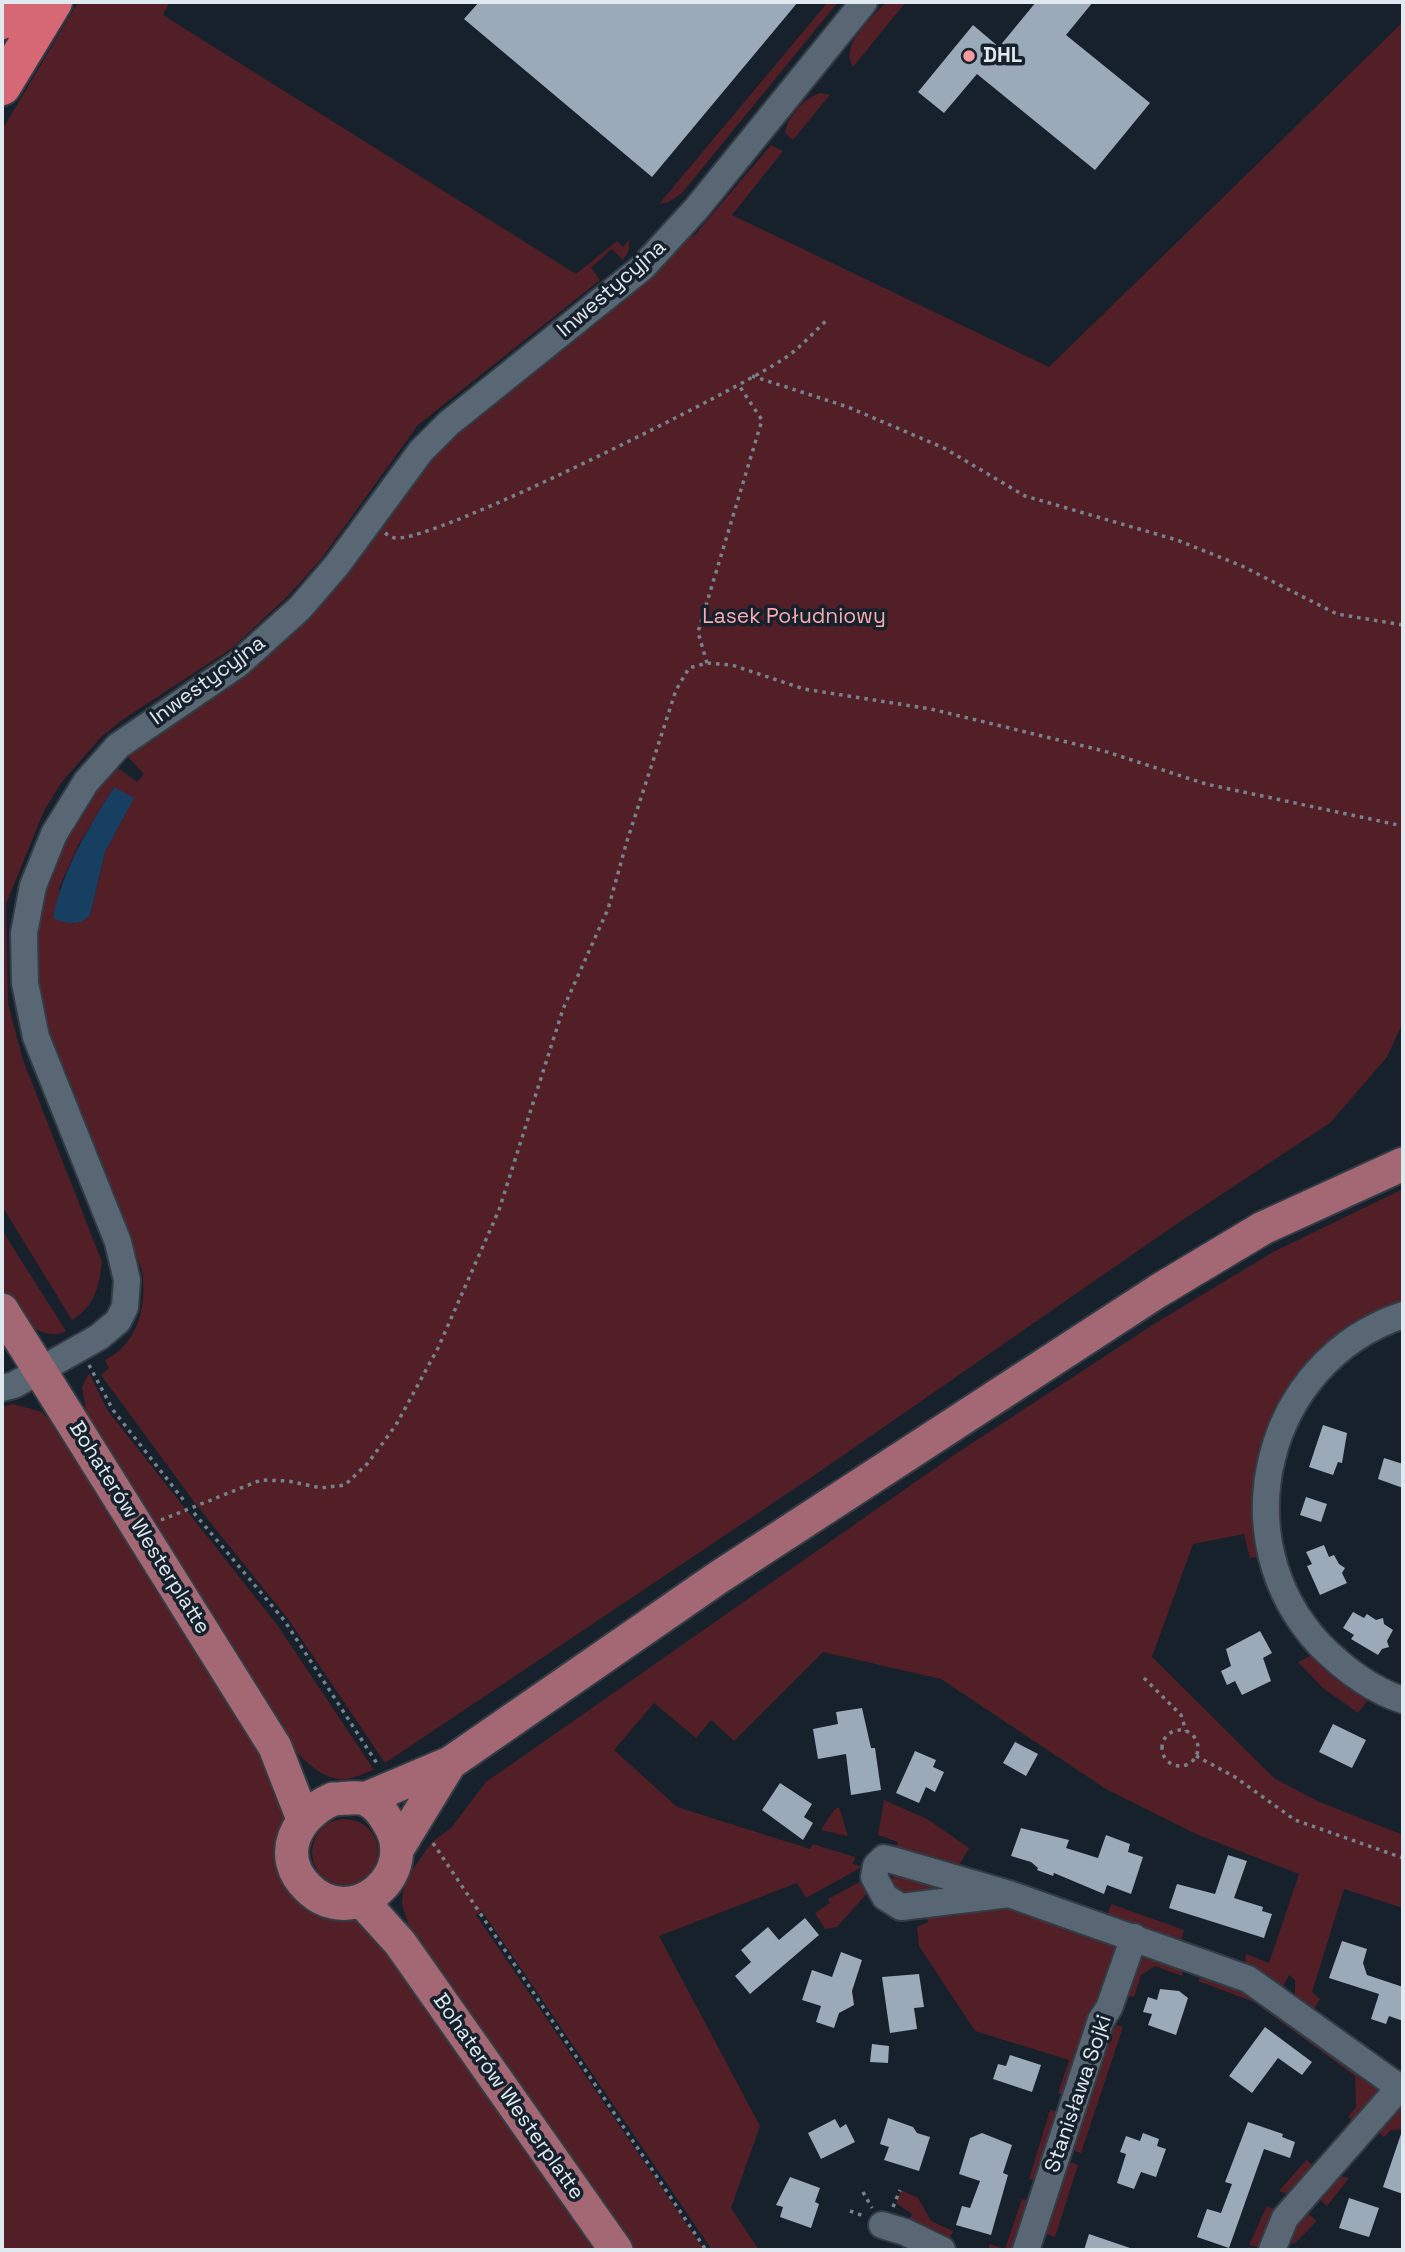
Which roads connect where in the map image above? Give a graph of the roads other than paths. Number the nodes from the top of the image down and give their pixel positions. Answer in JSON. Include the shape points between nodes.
{"nodes":[{"id":1,"x":13,"y":2,"type":"edge"},
{"id":2,"x":864,"y":2,"type":"edge"},
{"id":3,"x":30,"y":18,"type":"edge"},
{"id":4,"x":2,"y":86,"type":"edge"},
{"id":5,"x":2,"y":102,"type":"edge"},
{"id":6,"x":1403,"y":1164,"type":"edge"},
{"id":7,"x":2,"y":1310,"type":"edge"},
{"id":8,"x":1403,"y":1315,"type":"edge"},
{"id":9,"x":41,"y":1371,"type":"junction"},
{"id":10,"x":2,"y":1388,"type":"edge"},
{"id":11,"x":1403,"y":1700,"type":"edge"},
{"id":12,"x":275,"y":1747,"type":"junction"},
{"id":13,"x":450,"y":1763,"type":"junction"},
{"id":14,"x":349,"y":1799,"type":"junction"},
{"id":15,"x":303,"y":1819,"type":"junction"},
{"id":16,"x":398,"y":1849,"type":"junction"},
{"id":17,"x":1009,"y":1894,"type":"dead end"},
{"id":18,"x":372,"y":1895,"type":"junction"},
{"id":19,"x":1133,"y":1937,"type":"junction"},
{"id":20,"x":1401,"y":2088,"type":"edge"},
{"id":21,"x":882,"y":2225,"type":"dead end"},
{"id":22,"x":615,"y":2250,"type":"edge"},
{"id":23,"x":942,"y":2250,"type":"edge"},
{"id":24,"x":1026,"y":2250,"type":"edge"},
{"id":25,"x":1272,"y":2250,"type":"edge"}],
"edges":[{"from":1,"to":3,"type":"highway"},
{"from":2,"to":9,"type":"street","name":"Inwestycyjna","via":[[667,243],[609,296],[449,423],[421,451],[315,591],[266,641],[110,754],[69,806],[33,886],[24,933],[25,983],[36,1037],[118,1242],[127,1280],[125,1307],[118,1321]]},
{"from":3,"to":4,"type":"highway"},
{"from":3,"to":5,"type":"highway"},
{"from":6,"to":13,"type":"main road","via":[[1263,1228],[1158,1291],[719,1577]]},
{"from":7,"to":9,"type":"main road","name":"Bohaterów Westerplatte"},
{"from":8,"to":11,"type":"street","via":[[1344,1344],[1309,1381],[1289,1409],[1278,1439],[1264,1505],[1271,1560],[1287,1598],[1310,1634],[1351,1673]]},
{"from":9,"to":10,"type":"street","name":"Inwestycyjna"},
{"from":9,"to":12,"type":"main road","name":"Bohaterów Westerplatte"},
{"from":12,"to":14,"type":"main road","name":"Bohaterów Westerplatte"},
{"from":12,"to":15,"type":"main road","name":"Bohaterów Westerplatte"},
{"from":13,"to":14,"type":"main road"},
{"from":13,"to":16,"type":"main road"},
{"from":14,"to":15,"type":"main road","via":[[316,1806]]},
{"from":14,"to":16,"type":"main road","via":[[382,1812],[394,1830]]},
{"from":15,"to":18,"type":"main road","via":[[292,1852],[302,1883],[329,1902],[346,1904]]},
{"from":16,"to":18,"type":"main road","via":[[396,1867]]},
{"from":17,"to":19,"type":"street"},
{"from":18,"to":22,"type":"main road","name":"Bohaterów Westerplatte","via":[[400,1943]]},
{"from":19,"to":20,"type":"street","via":[[1248,1979]]},
{"from":19,"to":24,"type":"street","name":"Stanisława Sojki"},
{"from":20,"to":25,"type":"street","via":[[1285,2218]]},
{"from":21,"to":23,"type":"street"}]}
